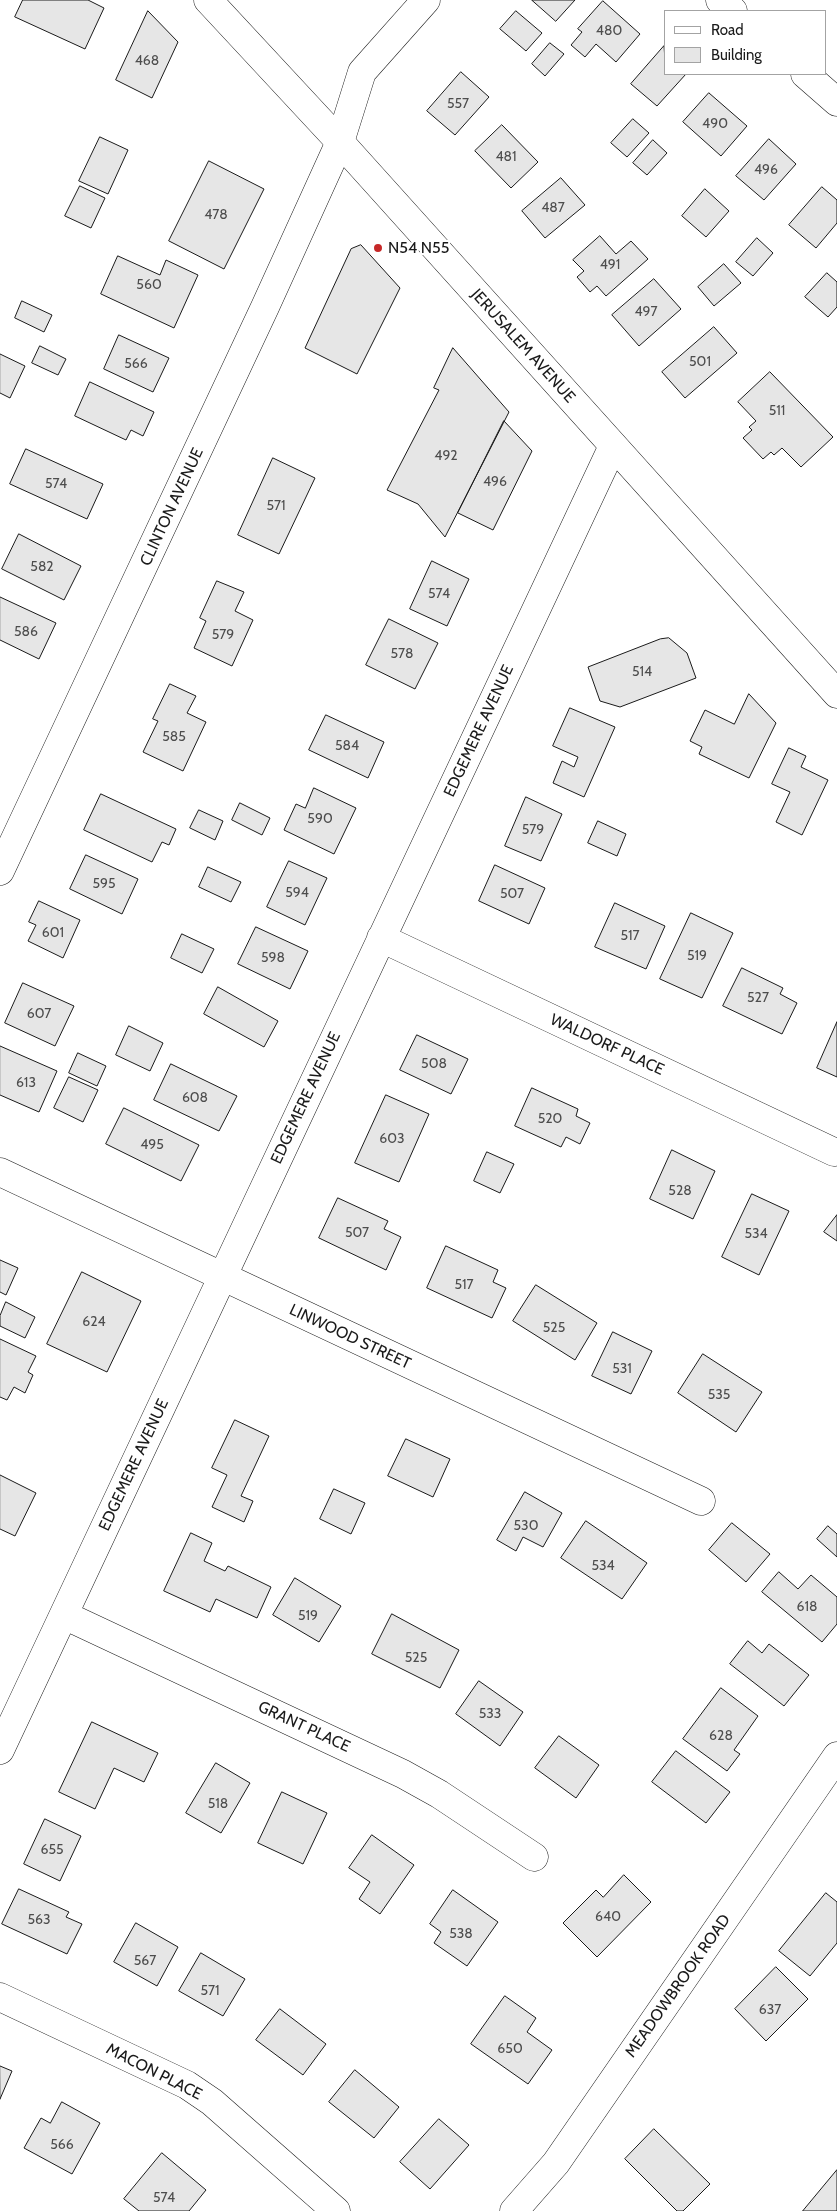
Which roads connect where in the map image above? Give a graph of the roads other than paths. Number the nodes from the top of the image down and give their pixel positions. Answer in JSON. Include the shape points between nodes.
{"nodes":[{"id":1,"x":208,"y":0,"type":"edge"},
{"id":2,"x":426,"y":0,"type":"edge"},
{"id":3,"x":720,"y":0,"type":"edge"},
{"id":4,"x":732,"y":10,"type":"edge"},
{"id":5,"x":806,"y":75,"type":"edge"},
{"id":6,"x":837,"y":102,"type":"edge"},
{"id":7,"x":340,"y":142,"type":"junction"},
{"id":8,"x":613,"y":446,"type":"junction"},
{"id":9,"x":837,"y":694,"type":"edge"},
{"id":10,"x":0,"y":871,"type":"edge"},
{"id":11,"x":381,"y":938,"type":"junction"},
{"id":12,"x":834,"y":1152,"type":"dead end"},
{"id":13,"x":0,"y":1172,"type":"edge"},
{"id":14,"x":222,"y":1277,"type":"junction"},
{"id":15,"x":701,"y":1501,"type":"dead end"},
{"id":16,"x":64,"y":1615,"type":"junction"},
{"id":17,"x":0,"y":1750,"type":"edge"},
{"id":18,"x":837,"y":1756,"type":"edge"},
{"id":19,"x":534,"y":1857,"type":"dead end"},
{"id":20,"x":0,"y":1998,"type":"edge"},
{"id":21,"x":336,"y":2211,"type":"edge"},
{"id":22,"x":514,"y":2211,"type":"edge"}],
"edges":[{"from":1,"to":7,"type":"street","name":"JERUSALEM AVENUE"},
{"from":2,"to":7,"type":"street","name":"CLINTON AVENUE","via":[[362,72]]},
{"from":3,"to":4,"type":"street"},
{"from":5,"to":6,"type":"street"},
{"from":7,"to":8,"type":"street","name":"JERUSALEM AVENUE"},
{"from":7,"to":10,"type":"street","name":"CLINTON AVENUE"},
{"from":8,"to":9,"type":"street","name":"JERUSALEM AVENUE"},
{"from":8,"to":11,"type":"street","name":"EDGEMERE AVENUE"},
{"from":11,"to":12,"type":"street","name":"WALDORF PLACE"},
{"from":11,"to":14,"type":"street","name":"EDGEMERE AVENUE"},
{"from":13,"to":14,"type":"street","name":"LINWOOD STREET"},
{"from":14,"to":15,"type":"street","name":"LINWOOD STREET"},
{"from":14,"to":16,"type":"street","name":"EDGEMERE AVENUE"},
{"from":16,"to":17,"type":"street","name":"EDGEMERE AVENUE"},
{"from":16,"to":19,"type":"street","name":"GRANT PLACE","via":[[403,1774]]},
{"from":18,"to":22,"type":"street","name":"MEADOWBROOK ROAD","via":[[556,2162]]},
{"from":20,"to":21,"type":"street","name":"MACON PLACE","via":[[187,2085],[212,2102]]}]}
